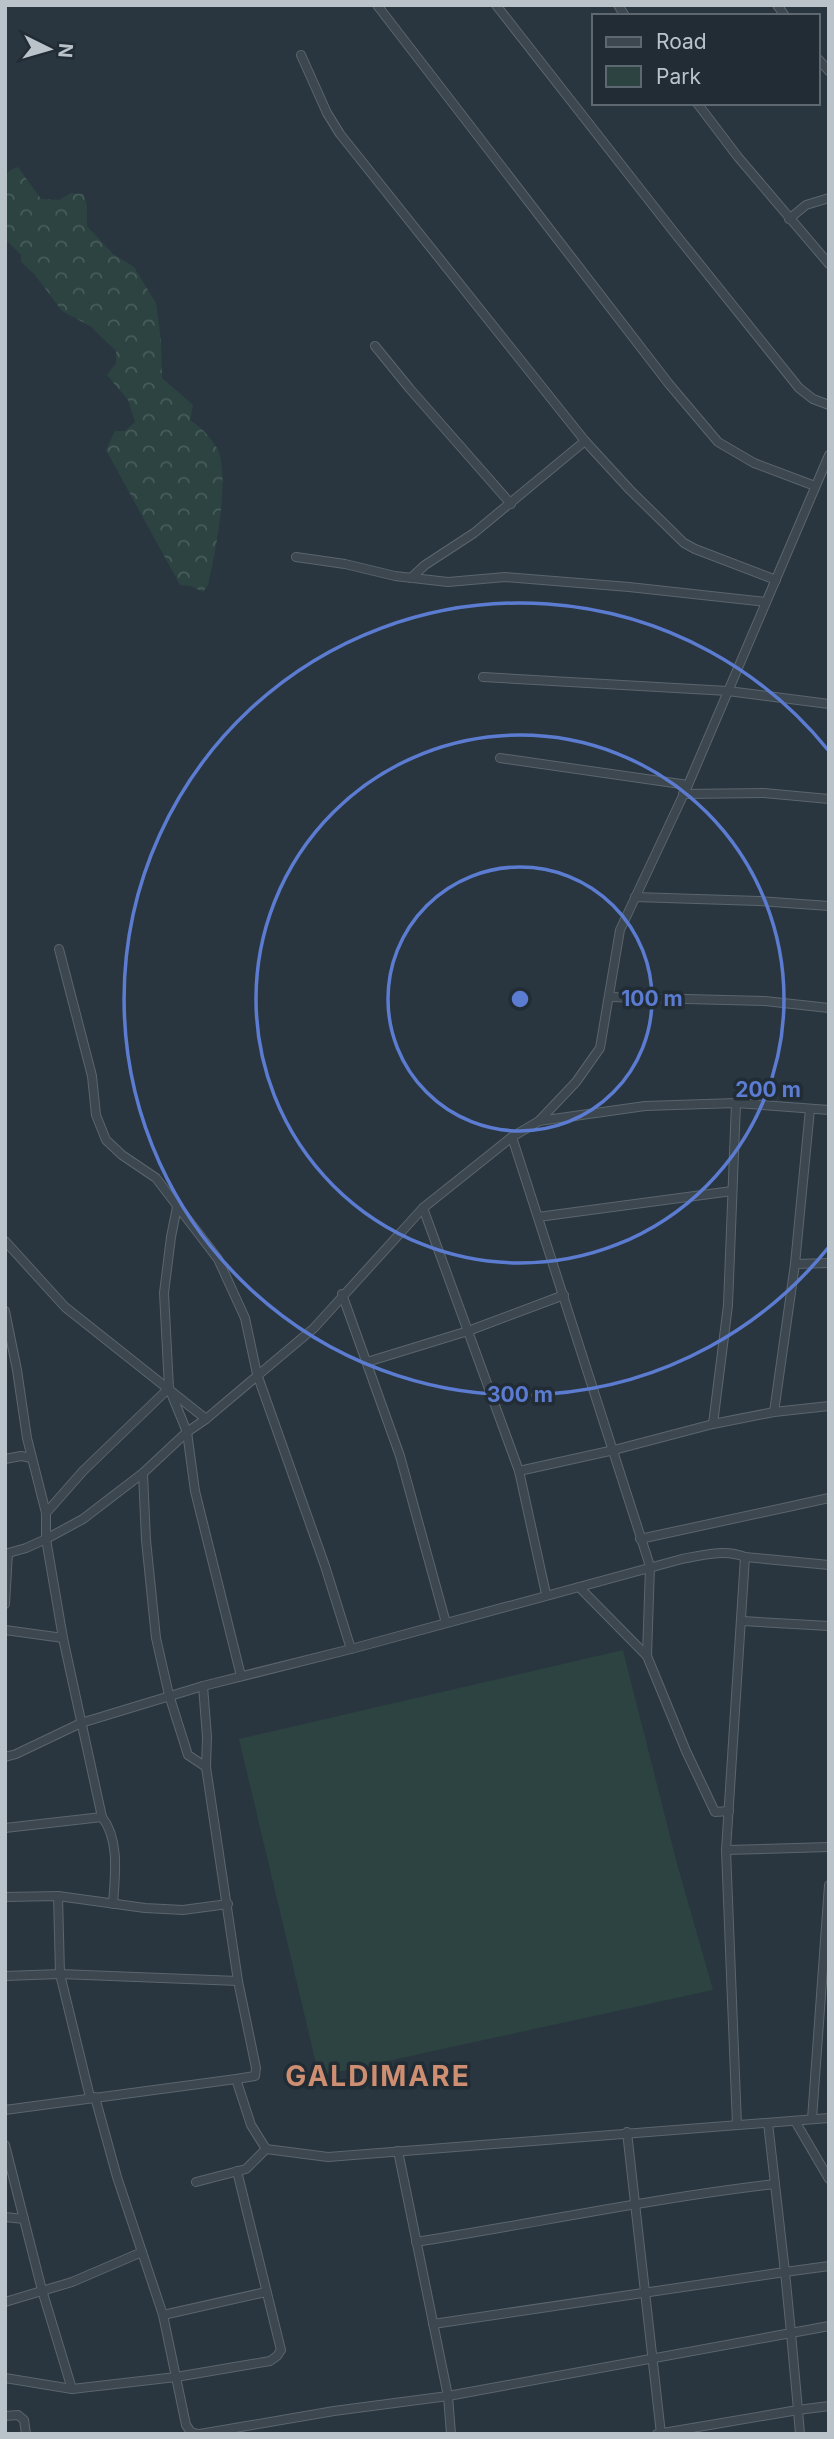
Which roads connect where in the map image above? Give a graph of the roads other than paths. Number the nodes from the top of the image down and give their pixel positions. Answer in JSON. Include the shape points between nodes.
{"nodes":[{"id":1,"x":377,"y":5,"type":"edge"},
{"id":2,"x":496,"y":5,"type":"edge"},
{"id":3,"x":301,"y":55,"type":"dead end"},
{"id":4,"x":699,"y":105,"type":"edge"},
{"id":5,"x":829,"y":198,"type":"edge"},
{"id":6,"x":789,"y":219,"type":"junction"},
{"id":7,"x":829,"y":264,"type":"edge"},
{"id":8,"x":375,"y":346,"type":"dead end"},
{"id":9,"x":829,"y":405,"type":"edge"},
{"id":10,"x":585,"y":441,"type":"junction"},
{"id":11,"x":829,"y":455,"type":"edge"},
{"id":12,"x":816,"y":486,"type":"junction"},
{"id":13,"x":511,"y":504,"type":"junction"},
{"id":14,"x":296,"y":557,"type":"dead end"},
{"id":15,"x":411,"y":578,"type":"junction"},
{"id":16,"x":776,"y":580,"type":"junction"},
{"id":17,"x":766,"y":602,"type":"junction"},
{"id":18,"x":483,"y":677,"type":"dead end"},
{"id":19,"x":728,"y":691,"type":"junction"},
{"id":20,"x":829,"y":704,"type":"edge"},
{"id":21,"x":500,"y":758,"type":"dead end"},
{"id":22,"x":688,"y":785,"type":"junction"},
{"id":23,"x":683,"y":794,"type":"junction"},
{"id":24,"x":829,"y":799,"type":"edge"},
{"id":25,"x":635,"y":897,"type":"junction"},
{"id":26,"x":829,"y":906,"type":"edge"},
{"id":27,"x":58,"y":949,"type":"dead end"},
{"id":28,"x":609,"y":997,"type":"junction"},
{"id":29,"x":829,"y":1008,"type":"edge"},
{"id":30,"x":736,"y":1103,"type":"junction"},
{"id":31,"x":810,"y":1109,"type":"junction"},
{"id":32,"x":829,"y":1110,"type":"edge"},
{"id":33,"x":539,"y":1121,"type":"junction"},
{"id":34,"x":512,"y":1137,"type":"junction"},
{"id":35,"x":732,"y":1191,"type":"junction"},
{"id":36,"x":177,"y":1207,"type":"junction"},
{"id":37,"x":423,"y":1208,"type":"junction"},
{"id":38,"x":538,"y":1217,"type":"junction"},
{"id":39,"x":5,"y":1241,"type":"edge"},
{"id":40,"x":829,"y":1263,"type":"edge"},
{"id":41,"x":795,"y":1264,"type":"junction"},
{"id":42,"x":342,"y":1294,"type":"junction"},
{"id":43,"x":564,"y":1294,"type":"junction"},
{"id":44,"x":5,"y":1311,"type":"edge"},
{"id":45,"x":468,"y":1331,"type":"junction"},
{"id":46,"x":367,"y":1362,"type":"junction"},
{"id":47,"x":257,"y":1374,"type":"junction"},
{"id":48,"x":169,"y":1388,"type":"junction"},
{"id":49,"x":829,"y":1406,"type":"edge"},
{"id":50,"x":774,"y":1412,"type":"junction"},
{"id":51,"x":206,"y":1419,"type":"junction"},
{"id":52,"x":713,"y":1424,"type":"junction"},
{"id":53,"x":187,"y":1432,"type":"junction"},
{"id":54,"x":614,"y":1450,"type":"junction"},
{"id":55,"x":31,"y":1458,"type":"junction"},
{"id":56,"x":5,"y":1459,"type":"edge"},
{"id":57,"x":519,"y":1471,"type":"junction"},
{"id":58,"x":143,"y":1473,"type":"junction"},
{"id":59,"x":829,"y":1498,"type":"edge"},
{"id":60,"x":46,"y":1513,"type":"junction"},
{"id":61,"x":46,"y":1539,"type":"junction"},
{"id":62,"x":640,"y":1539,"type":"junction"},
{"id":63,"x":6,"y":1553,"type":"edge"},
{"id":64,"x":745,"y":1557,"type":"junction"},
{"id":65,"x":829,"y":1565,"type":"edge"},
{"id":66,"x":650,"y":1566,"type":"junction"},
{"id":67,"x":579,"y":1587,"type":"junction"},
{"id":68,"x":546,"y":1594,"type":"junction"},
{"id":69,"x":5,"y":1604,"type":"edge"},
{"id":70,"x":742,"y":1621,"type":"junction"},
{"id":71,"x":446,"y":1623,"type":"junction"},
{"id":72,"x":829,"y":1626,"type":"edge"},
{"id":73,"x":5,"y":1630,"type":"edge"},
{"id":74,"x":63,"y":1638,"type":"junction"},
{"id":75,"x":351,"y":1649,"type":"junction"},
{"id":76,"x":648,"y":1656,"type":"junction"},
{"id":77,"x":241,"y":1676,"type":"junction"},
{"id":78,"x":203,"y":1686,"type":"junction"},
{"id":79,"x":169,"y":1695,"type":"junction"},
{"id":80,"x":81,"y":1723,"type":"junction"},
{"id":81,"x":5,"y":1757,"type":"edge"},
{"id":82,"x":206,"y":1767,"type":"junction"},
{"id":83,"x":729,"y":1811,"type":"junction"},
{"id":84,"x":102,"y":1817,"type":"junction"},
{"id":85,"x":5,"y":1828,"type":"edge"},
{"id":86,"x":829,"y":1847,"type":"edge"},
{"id":87,"x":726,"y":1850,"type":"junction"},
{"id":88,"x":829,"y":1885,"type":"edge"},
{"id":89,"x":58,"y":1896,"type":"junction"},
{"id":90,"x":5,"y":1897,"type":"edge"},
{"id":91,"x":113,"y":1904,"type":"junction"},
{"id":92,"x":228,"y":1904,"type":"junction"},
{"id":93,"x":60,"y":1974,"type":"junction"},
{"id":94,"x":5,"y":1976,"type":"edge"},
{"id":95,"x":238,"y":1981,"type":"junction"},
{"id":96,"x":236,"y":2079,"type":"junction"},
{"id":97,"x":92,"y":2097,"type":"junction"},
{"id":98,"x":5,"y":2110,"type":"edge"},
{"id":99,"x":829,"y":2118,"type":"edge"},
{"id":100,"x":812,"y":2119,"type":"junction"},
{"id":101,"x":795,"y":2121,"type":"junction"},
{"id":102,"x":768,"y":2123,"type":"junction"},
{"id":103,"x":737,"y":2125,"type":"junction"},
{"id":104,"x":627,"y":2132,"type":"junction"},
{"id":105,"x":5,"y":2145,"type":"edge"},
{"id":106,"x":266,"y":2149,"type":"junction"},
{"id":107,"x":398,"y":2151,"type":"junction"},
{"id":108,"x":237,"y":2171,"type":"junction"},
{"id":109,"x":829,"y":2179,"type":"edge"},
{"id":110,"x":196,"y":2182,"type":"dead end"},
{"id":111,"x":775,"y":2183,"type":"junction"},
{"id":112,"x":635,"y":2204,"type":"junction"},
{"id":113,"x":5,"y":2217,"type":"edge"},
{"id":114,"x":24,"y":2219,"type":"junction"},
{"id":115,"x":416,"y":2242,"type":"junction"},
{"id":116,"x":142,"y":2252,"type":"junction"},
{"id":117,"x":829,"y":2266,"type":"edge"},
{"id":118,"x":785,"y":2272,"type":"junction"},
{"id":119,"x":42,"y":2290,"type":"junction"},
{"id":120,"x":266,"y":2292,"type":"junction"},
{"id":121,"x":645,"y":2293,"type":"junction"},
{"id":122,"x":5,"y":2302,"type":"edge"},
{"id":123,"x":163,"y":2315,"type":"junction"},
{"id":124,"x":433,"y":2324,"type":"junction"},
{"id":125,"x":829,"y":2326,"type":"edge"},
{"id":126,"x":791,"y":2333,"type":"junction"},
{"id":127,"x":653,"y":2359,"type":"junction"},
{"id":128,"x":176,"y":2377,"type":"junction"},
{"id":129,"x":5,"y":2378,"type":"edge"},
{"id":130,"x":72,"y":2389,"type":"junction"},
{"id":131,"x":448,"y":2396,"type":"junction"},
{"id":132,"x":829,"y":2406,"type":"edge"},
{"id":133,"x":798,"y":2410,"type":"junction"},
{"id":134,"x":5,"y":2416,"type":"edge"},
{"id":135,"x":215,"y":2433,"type":"edge"},
{"id":136,"x":660,"y":2433,"type":"edge"},
{"id":137,"x":26,"y":2434,"type":"edge"},
{"id":138,"x":199,"y":2434,"type":"edge"},
{"id":139,"x":452,"y":2434,"type":"edge"},
{"id":140,"x":800,"y":2434,"type":"edge"}],
"edges":[{"from":1,"to":12,"type":"street","via":[[718,442],[754,463]]},
{"from":2,"to":9,"type":"street","via":[[799,388]]},
{"from":3,"to":10,"type":"street","via":[[340,134]]},
{"from":4,"to":6,"type":"street"},
{"from":5,"to":6,"type":"street","via":[[806,205]]},
{"from":6,"to":7,"type":"street"},
{"from":8,"to":13,"type":"street"},
{"from":10,"to":13,"type":"street"},
{"from":10,"to":16,"type":"street","via":[[684,542]]},
{"from":11,"to":12,"type":"street"},
{"from":12,"to":16,"type":"street"},
{"from":13,"to":15,"type":"street"},
{"from":14,"to":15,"type":"street"},
{"from":15,"to":17,"type":"street","via":[[448,582],[505,577]]},
{"from":16,"to":17,"type":"street"},
{"from":17,"to":19,"type":"street"},
{"from":18,"to":19,"type":"street"},
{"from":19,"to":20,"type":"street"},
{"from":19,"to":22,"type":"street"},
{"from":21,"to":22,"type":"street"},
{"from":22,"to":23,"type":"street"},
{"from":23,"to":24,"type":"street","via":[[764,793]]},
{"from":23,"to":25,"type":"street"},
{"from":25,"to":26,"type":"street"},
{"from":25,"to":28,"type":"street","via":[[620,930]]},
{"from":27,"to":36,"type":"street","via":[[92,1076],[96,1115],[106,1140],[156,1178]]},
{"from":28,"to":29,"type":"street","via":[[765,1001]]},
{"from":28,"to":33,"type":"street","via":[[600,1048]]},
{"from":30,"to":31,"type":"street"},
{"from":30,"to":33,"type":"street","via":[[645,1106]]},
{"from":30,"to":35,"type":"street"},
{"from":31,"to":32,"type":"street"},
{"from":31,"to":41,"type":"street"},
{"from":33,"to":34,"type":"street"},
{"from":34,"to":37,"type":"street"},
{"from":34,"to":38,"type":"street"},
{"from":35,"to":38,"type":"street"},
{"from":35,"to":52,"type":"street","via":[[728,1304]]},
{"from":36,"to":47,"type":"street","via":[[218,1259],[245,1318]]},
{"from":36,"to":48,"type":"street","via":[[164,1293]]},
{"from":37,"to":42,"type":"street"},
{"from":37,"to":45,"type":"street"},
{"from":38,"to":43,"type":"street"},
{"from":39,"to":48,"type":"street","via":[[65,1307]]},
{"from":40,"to":41,"type":"street"},
{"from":41,"to":50,"type":"street"},
{"from":42,"to":46,"type":"street"},
{"from":42,"to":47,"type":"street","via":[[314,1328]]},
{"from":43,"to":45,"type":"street"},
{"from":43,"to":54,"type":"street"},
{"from":44,"to":55,"type":"street"},
{"from":45,"to":46,"type":"street"},
{"from":45,"to":57,"type":"street"},
{"from":46,"to":71,"type":"street","via":[[400,1456]]},
{"from":47,"to":51,"type":"street"},
{"from":47,"to":75,"type":"street"},
{"from":48,"to":51,"type":"street"},
{"from":48,"to":53,"type":"street"},
{"from":48,"to":60,"type":"street"},
{"from":49,"to":50,"type":"street"},
{"from":50,"to":52,"type":"street"},
{"from":51,"to":53,"type":"street"},
{"from":52,"to":54,"type":"street"},
{"from":53,"to":58,"type":"street"},
{"from":53,"to":77,"type":"street","via":[[195,1491]]},
{"from":54,"to":57,"type":"street"},
{"from":54,"to":62,"type":"street"},
{"from":55,"to":56,"type":"street"},
{"from":55,"to":60,"type":"street"},
{"from":57,"to":68,"type":"street"},
{"from":58,"to":61,"type":"street","via":[[83,1519]]},
{"from":58,"to":79,"type":"street","via":[[156,1638]]},
{"from":59,"to":62,"type":"street"},
{"from":60,"to":61,"type":"street"},
{"from":61,"to":63,"type":"street"},
{"from":61,"to":74,"type":"street"},
{"from":62,"to":66,"type":"street"},
{"from":63,"to":69,"type":"street"},
{"from":64,"to":65,"type":"street"},
{"from":64,"to":66,"type":"street","via":[[721,1552]]},
{"from":64,"to":70,"type":"street"},
{"from":66,"to":67,"type":"street"},
{"from":66,"to":76,"type":"street"},
{"from":67,"to":68,"type":"street"},
{"from":67,"to":76,"type":"street"},
{"from":68,"to":71,"type":"street"},
{"from":70,"to":72,"type":"street"},
{"from":70,"to":83,"type":"street"},
{"from":71,"to":75,"type":"street"},
{"from":73,"to":74,"type":"street"},
{"from":74,"to":80,"type":"street"},
{"from":75,"to":77,"type":"street"},
{"from":76,"to":83,"type":"street","via":[[715,1812]]},
{"from":77,"to":78,"type":"street"},
{"from":78,"to":79,"type":"street"},
{"from":78,"to":82,"type":"street"},
{"from":79,"to":80,"type":"street"},
{"from":79,"to":82,"type":"street","via":[[188,1755]]},
{"from":80,"to":81,"type":"street"},
{"from":80,"to":84,"type":"street"},
{"from":82,"to":92,"type":"street"},
{"from":83,"to":87,"type":"street"},
{"from":84,"to":85,"type":"street"},
{"from":84,"to":91,"type":"street","via":[[112,1832]]},
{"from":86,"to":87,"type":"street"},
{"from":87,"to":103,"type":"street"},
{"from":88,"to":100,"type":"street"},
{"from":89,"to":90,"type":"street"},
{"from":89,"to":91,"type":"street"},
{"from":89,"to":93,"type":"street"},
{"from":91,"to":92,"type":"street","via":[[183,1910]]},
{"from":92,"to":95,"type":"street"},
{"from":93,"to":94,"type":"street"},
{"from":93,"to":95,"type":"street"},
{"from":93,"to":97,"type":"street"},
{"from":95,"to":96,"type":"street","via":[[256,2068],[255,2076]]},
{"from":96,"to":97,"type":"street"},
{"from":96,"to":106,"type":"street","via":[[251,2125]]},
{"from":97,"to":98,"type":"street"},
{"from":97,"to":116,"type":"street"},
{"from":99,"to":100,"type":"street"},
{"from":100,"to":101,"type":"street"},
{"from":101,"to":102,"type":"street"},
{"from":101,"to":109,"type":"street"},
{"from":102,"to":103,"type":"street"},
{"from":102,"to":111,"type":"street"},
{"from":103,"to":104,"type":"street"},
{"from":104,"to":107,"type":"street"},
{"from":104,"to":112,"type":"street"},
{"from":105,"to":114,"type":"street"},
{"from":106,"to":107,"type":"street","via":[[328,2157]]},
{"from":106,"to":108,"type":"street","via":[[246,2169]]},
{"from":107,"to":115,"type":"street"},
{"from":108,"to":110,"type":"street"},
{"from":108,"to":120,"type":"street"},
{"from":111,"to":112,"type":"street"},
{"from":111,"to":118,"type":"street"},
{"from":112,"to":115,"type":"street"},
{"from":112,"to":121,"type":"street"},
{"from":113,"to":114,"type":"street"},
{"from":114,"to":119,"type":"street"},
{"from":115,"to":124,"type":"street"},
{"from":116,"to":119,"type":"street"},
{"from":116,"to":123,"type":"street"},
{"from":117,"to":118,"type":"street"},
{"from":118,"to":121,"type":"street"},
{"from":118,"to":126,"type":"street"},
{"from":119,"to":122,"type":"street"},
{"from":119,"to":130,"type":"street"},
{"from":120,"to":123,"type":"street"},
{"from":120,"to":128,"type":"street","via":[[281,2350],[277,2356]]},
{"from":121,"to":124,"type":"street"},
{"from":121,"to":127,"type":"street"},
{"from":123,"to":128,"type":"street"},
{"from":124,"to":131,"type":"street"},
{"from":125,"to":126,"type":"street"},
{"from":126,"to":127,"type":"street"},
{"from":126,"to":133,"type":"street"},
{"from":127,"to":131,"type":"street"},
{"from":127,"to":136,"type":"street"},
{"from":128,"to":130,"type":"street"},
{"from":128,"to":138,"type":"street","via":[[186,2425]]},
{"from":129,"to":130,"type":"street"},
{"from":131,"to":135,"type":"street"},
{"from":131,"to":139,"type":"street"},
{"from":132,"to":133,"type":"street"},
{"from":133,"to":136,"type":"street"},
{"from":133,"to":140,"type":"street"},
{"from":134,"to":137,"type":"street","via":[[18,2415],[24,2420]]},
{"from":135,"to":138,"type":"street"}]}
